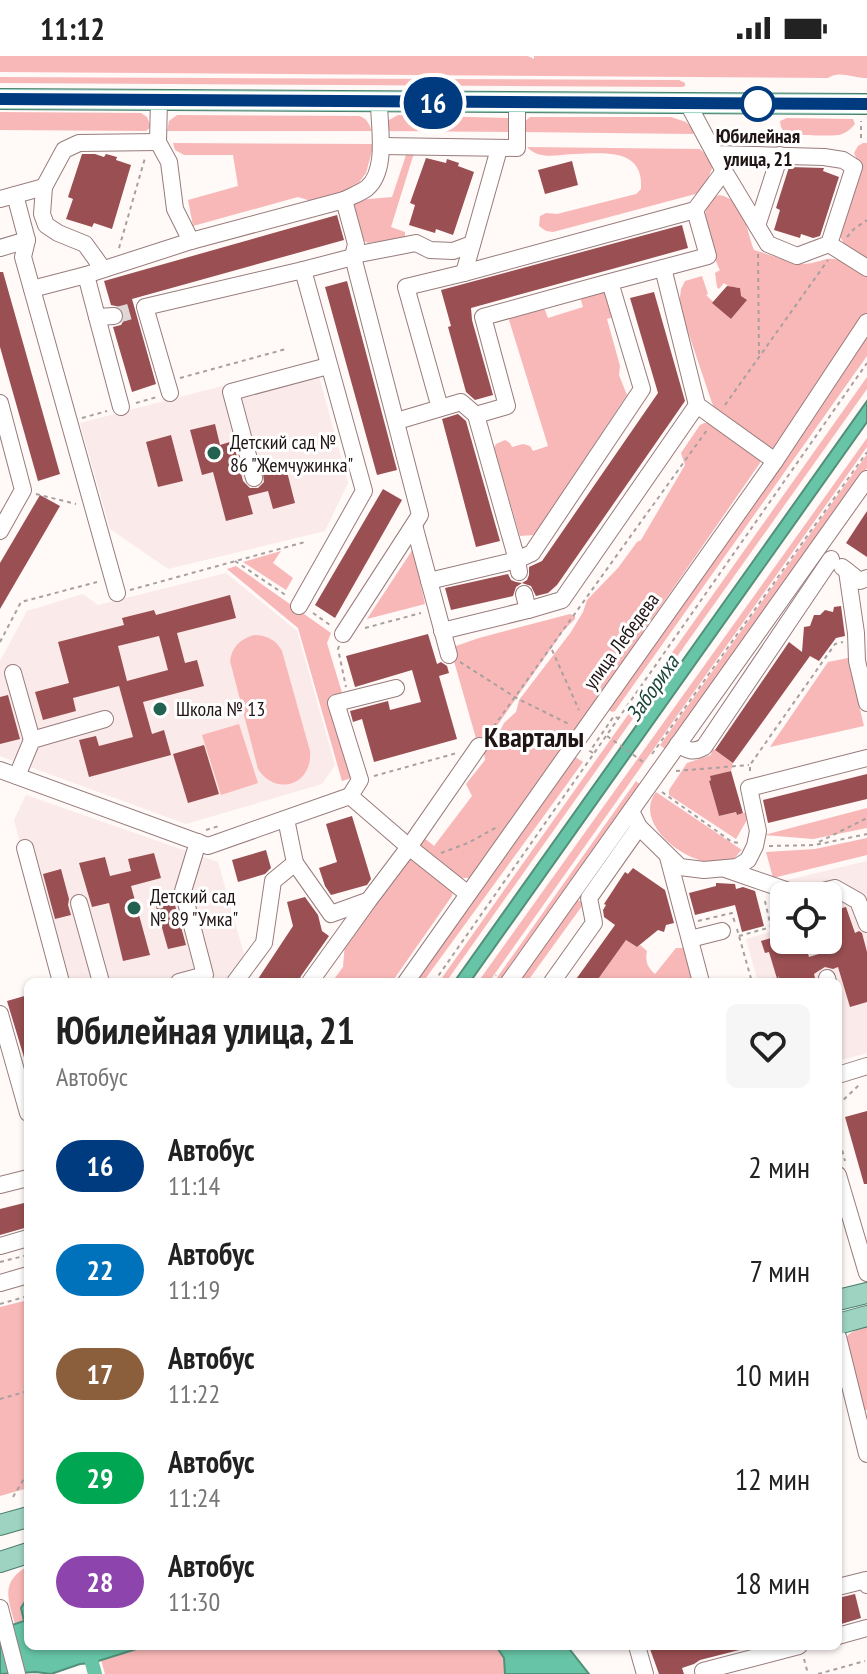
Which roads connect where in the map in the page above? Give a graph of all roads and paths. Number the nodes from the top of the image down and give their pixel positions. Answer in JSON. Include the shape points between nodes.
{"nodes":[{"id":1,"x":0,"y":99,"type":"edge"},
{"id":2,"x":159,"y":99,"type":"junction"},
{"id":3,"x":379,"y":102,"type":"junction"},
{"id":4,"x":517,"y":103,"type":"junction"},
{"id":5,"x":688,"y":104,"type":"junction"},
{"id":6,"x":864,"y":108,"type":"edge"},
{"id":7,"x":861,"y":138,"type":"dead end"},
{"id":8,"x":154,"y":142,"type":"junction"},
{"id":9,"x":382,"y":146,"type":"junction"},
{"id":10,"x":499,"y":149,"type":"junction"},
{"id":11,"x":716,"y":154,"type":"junction"},
{"id":12,"x":780,"y":155,"type":"junction"},
{"id":13,"x":724,"y":171,"type":"junction"},
{"id":14,"x":44,"y":187,"type":"junction"},
{"id":15,"x":7,"y":197,"type":"edge"},
{"id":16,"x":344,"y":200,"type":"junction"},
{"id":17,"x":695,"y":210,"type":"junction"},
{"id":18,"x":867,"y":220,"type":"edge"},
{"id":19,"x":757,"y":226,"type":"junction"},
{"id":20,"x":27,"y":240,"type":"junction"},
{"id":21,"x":191,"y":241,"type":"junction"},
{"id":22,"x":472,"y":244,"type":"junction"},
{"id":23,"x":833,"y":246,"type":"junction"},
{"id":24,"x":0,"y":248,"type":"edge"},
{"id":25,"x":758,"y":255,"type":"dead end"},
{"id":26,"x":354,"y":256,"type":"junction"},
{"id":27,"x":663,"y":268,"type":"junction"},
{"id":28,"x":867,"y":268,"type":"edge"},
{"id":29,"x":101,"y":270,"type":"junction"},
{"id":30,"x":303,"y":270,"type":"junction"},
{"id":31,"x":464,"y":273,"type":"junction"},
{"id":32,"x":610,"y":282,"type":"junction"},
{"id":33,"x":32,"y":289,"type":"junction"},
{"id":34,"x":867,"y":322,"type":"edge"},
{"id":35,"x":286,"y":349,"type":"dead end"},
{"id":36,"x":759,"y":357,"type":"junction"},
{"id":37,"x":867,"y":363,"type":"edge"},
{"id":38,"x":328,"y":366,"type":"junction"},
{"id":39,"x":168,"y":388,"type":"joint"},
{"id":40,"x":0,"y":403,"type":"edge"},
{"id":41,"x":697,"y":405,"type":"junction"},
{"id":42,"x":121,"y":407,"type":"dead end"},
{"id":43,"x":440,"y":408,"type":"junction"},
{"id":44,"x":476,"y":415,"type":"junction"},
{"id":45,"x":715,"y":418,"type":"junction"},
{"id":46,"x":397,"y":421,"type":"junction"},
{"id":47,"x":867,"y":452,"type":"edge"},
{"id":48,"x":775,"y":461,"type":"junction"},
{"id":49,"x":254,"y":478,"type":"dead end"},
{"id":50,"x":867,"y":479,"type":"edge"},
{"id":51,"x":23,"y":490,"type":"junction"},
{"id":52,"x":94,"y":509,"type":"junction"},
{"id":53,"x":414,"y":525,"type":"junction"},
{"id":54,"x":0,"y":531,"type":"edge"},
{"id":55,"x":305,"y":542,"type":"dead end"},
{"id":56,"x":818,"y":548,"type":"junction"},
{"id":57,"x":831,"y":559,"type":"junction"},
{"id":58,"x":235,"y":561,"type":"junction"},
{"id":59,"x":518,"y":566,"type":"junction"},
{"id":60,"x":847,"y":571,"type":"junction"},
{"id":61,"x":867,"y":578,"type":"edge"},
{"id":62,"x":429,"y":581,"type":"junction"},
{"id":63,"x":115,"y":586,"type":"junction"},
{"id":64,"x":299,"y":605,"type":"junction"},
{"id":65,"x":436,"y":609,"type":"junction"},
{"id":66,"x":771,"y":613,"type":"junction"},
{"id":67,"x":786,"y":625,"type":"junction"},
{"id":68,"x":442,"y":631,"type":"junction"},
{"id":69,"x":343,"y":634,"type":"junction"},
{"id":70,"x":0,"y":642,"type":"edge"},
{"id":71,"x":859,"y":643,"type":"edge"},
{"id":72,"x":551,"y":648,"type":"junction"},
{"id":73,"x":449,"y":655,"type":"joint"},
{"id":74,"x":13,"y":673,"type":"dead end"},
{"id":75,"x":396,"y":688,"type":"dead end"},
{"id":76,"x":515,"y":697,"type":"junction"},
{"id":77,"x":349,"y":700,"type":"junction"},
{"id":78,"x":867,"y":703,"type":"edge"},
{"id":79,"x":581,"y":715,"type":"dead end"},
{"id":80,"x":105,"y":719,"type":"dead end"},
{"id":81,"x":619,"y":719,"type":"junction"},
{"id":82,"x":573,"y":726,"type":"dead end"},
{"id":83,"x":607,"y":736,"type":"junction"},
{"id":84,"x":32,"y":740,"type":"junction"},
{"id":85,"x":562,"y":742,"type":"dead end"},
{"id":86,"x":678,"y":744,"type":"junction"},
{"id":87,"x":479,"y":746,"type":"junction"},
{"id":88,"x":459,"y":752,"type":"dead end"},
{"id":89,"x":594,"y":754,"type":"junction"},
{"id":90,"x":867,"y":758,"type":"edge"},
{"id":91,"x":750,"y":765,"type":"junction"},
{"id":92,"x":0,"y":770,"type":"edge"},
{"id":93,"x":668,"y":772,"type":"dead end"},
{"id":94,"x":17,"y":776,"type":"junction"},
{"id":95,"x":360,"y":780,"type":"junction"},
{"id":96,"x":650,"y":784,"type":"junction"},
{"id":97,"x":749,"y":788,"type":"junction"},
{"id":98,"x":350,"y":796,"type":"junction"},
{"id":99,"x":631,"y":811,"type":"junction"},
{"id":100,"x":867,"y":818,"type":"edge"},
{"id":101,"x":286,"y":819,"type":"junction"},
{"id":102,"x":227,"y":823,"type":"dead end"},
{"id":103,"x":502,"y":823,"type":"dead end"},
{"id":104,"x":639,"y":827,"type":"junction"},
{"id":105,"x":867,"y":834,"type":"edge"},
{"id":106,"x":198,"y":838,"type":"junction"},
{"id":107,"x":815,"y":845,"type":"junction"},
{"id":108,"x":755,"y":846,"type":"junction"},
{"id":109,"x":25,"y":848,"type":"dead end"},
{"id":110,"x":415,"y":852,"type":"junction"},
{"id":111,"x":668,"y":857,"type":"junction"},
{"id":112,"x":295,"y":863,"type":"junction"},
{"id":113,"x":724,"y":868,"type":"junction"},
{"id":114,"x":759,"y":880,"type":"junction"},
{"id":115,"x":468,"y":894,"type":"junction"},
{"id":116,"x":369,"y":900,"type":"junction"},
{"id":117,"x":79,"y":903,"type":"dead end"},
{"id":118,"x":867,"y":924,"type":"edge"},
{"id":119,"x":730,"y":934,"type":"joint"},
{"id":120,"x":690,"y":939,"type":"junction"},
{"id":121,"x":779,"y":977,"type":"dead end"},
{"id":122,"x":60,"y":978,"type":"edge"},
{"id":123,"x":100,"y":978,"type":"edge"},
{"id":124,"x":194,"y":978,"type":"edge"},
{"id":125,"x":238,"y":978,"type":"edge"},
{"id":126,"x":313,"y":978,"type":"edge"},
{"id":127,"x":409,"y":978,"type":"edge"},
{"id":128,"x":437,"y":978,"type":"edge"},
{"id":129,"x":512,"y":978,"type":"edge"},
{"id":130,"x":555,"y":978,"type":"edge"},
{"id":131,"x":700,"y":978,"type":"edge"},
{"id":132,"x":776,"y":978,"type":"edge"},
{"id":133,"x":0,"y":1014,"type":"edge"},
{"id":134,"x":866,"y":1074,"type":"edge"},
{"id":135,"x":842,"y":1075,"type":"edge"},
{"id":136,"x":24,"y":1099,"type":"edge"},
{"id":137,"x":842,"y":1101,"type":"edge"},
{"id":138,"x":24,"y":1179,"type":"edge"},
{"id":139,"x":0,"y":1185,"type":"edge"},
{"id":140,"x":842,"y":1191,"type":"edge"},
{"id":141,"x":859,"y":1219,"type":"edge"},
{"id":142,"x":24,"y":1239,"type":"edge"},
{"id":143,"x":0,"y":1246,"type":"edge"},
{"id":144,"x":24,"y":1256,"type":"edge"},
{"id":145,"x":0,"y":1262,"type":"edge"},
{"id":146,"x":867,"y":1273,"type":"edge"},
{"id":147,"x":24,"y":1276,"type":"edge"},
{"id":148,"x":0,"y":1283,"type":"edge"},
{"id":149,"x":867,"y":1293,"type":"edge"},
{"id":150,"x":24,"y":1297,"type":"edge"},
{"id":151,"x":842,"y":1299,"type":"edge"},
{"id":152,"x":0,"y":1304,"type":"edge"},
{"id":153,"x":867,"y":1316,"type":"edge"},
{"id":154,"x":842,"y":1323,"type":"edge"},
{"id":155,"x":842,"y":1350,"type":"edge"},
{"id":156,"x":24,"y":1392,"type":"edge"},
{"id":157,"x":0,"y":1399,"type":"edge"},
{"id":158,"x":863,"y":1420,"type":"edge"},
{"id":159,"x":867,"y":1454,"type":"edge"},
{"id":160,"x":24,"y":1479,"type":"edge"},
{"id":161,"x":13,"y":1497,"type":"dead end"},
{"id":162,"x":24,"y":1518,"type":"edge"},
{"id":163,"x":0,"y":1525,"type":"edge"},
{"id":164,"x":24,"y":1554,"type":"edge"},
{"id":165,"x":0,"y":1562,"type":"edge"},
{"id":166,"x":867,"y":1585,"type":"edge"},
{"id":167,"x":842,"y":1586,"type":"edge"},
{"id":168,"x":1,"y":1613,"type":"edge"},
{"id":169,"x":867,"y":1628,"type":"edge"},
{"id":170,"x":842,"y":1635,"type":"edge"},
{"id":171,"x":638,"y":1650,"type":"edge"},
{"id":172,"x":784,"y":1650,"type":"edge"},
{"id":173,"x":865,"y":1661,"type":"dead end"},
{"id":174,"x":17,"y":1674,"type":"edge"},
{"id":175,"x":645,"y":1674,"type":"edge"},
{"id":176,"x":704,"y":1674,"type":"edge"},
{"id":177,"x":818,"y":1674,"type":"edge"}],
"edges":[{"from":1,"to":2,"type":"main road"},
{"from":2,"to":3,"type":"main road"},
{"from":2,"to":8,"type":"street"},
{"from":3,"to":4,"type":"main road"},
{"from":3,"to":9,"type":"street"},
{"from":4,"to":5,"type":"main road"},
{"from":4,"to":10,"type":"street","via":[[517,148]]},
{"from":5,"to":6,"type":"main road"},
{"from":5,"to":11,"type":"street"},
{"from":6,"to":7,"type":"path"},
{"from":8,"to":14,"type":"street","via":[[79,143],[64,150]]},
{"from":8,"to":21,"type":"street","via":[[169,162],[175,209]]},
{"from":8,"to":29,"type":"path"},
{"from":9,"to":10,"type":"street"},
{"from":9,"to":16,"type":"street","via":[[367,188]]},
{"from":10,"to":22,"type":"street"},
{"from":11,"to":12,"type":"street"},
{"from":11,"to":13,"type":"street"},
{"from":12,"to":19,"type":"street"},
{"from":12,"to":23,"type":"street","via":[[843,160],[854,167]]},
{"from":13,"to":17,"type":"street"},
{"from":13,"to":19,"type":"street"},
{"from":14,"to":15,"type":"street"},
{"from":14,"to":29,"type":"street","via":[[46,225],[85,244]]},
{"from":15,"to":20,"type":"street"},
{"from":16,"to":21,"type":"street"},
{"from":16,"to":26,"type":"street","via":[[356,244]]},
{"from":17,"to":27,"type":"street","via":[[708,256]]},
{"from":17,"to":31,"type":"street"},
{"from":18,"to":23,"type":"path"},
{"from":19,"to":23,"type":"street","via":[[768,244],[797,256]]},
{"from":20,"to":24,"type":"street"},
{"from":20,"to":33,"type":"street","via":[[23,257]]},
{"from":21,"to":29,"type":"street"},
{"from":22,"to":26,"type":"street","via":[[453,251],[416,243]]},
{"from":22,"to":31,"type":"street"},
{"from":23,"to":28,"type":"street"},
{"from":23,"to":36,"type":"path"},
{"from":25,"to":36,"type":"path"},
{"from":26,"to":30,"type":"street"},
{"from":26,"to":46,"type":"street"},
{"from":27,"to":32,"type":"street"},
{"from":27,"to":41,"type":"street"},
{"from":29,"to":33,"type":"street"},
{"from":29,"to":42,"type":"street"},
{"from":30,"to":38,"type":"street"},
{"from":30,"to":39,"type":"street","via":[[140,308]]},
{"from":31,"to":43,"type":"street","via":[[406,287]]},
{"from":32,"to":44,"type":"street","via":[[483,317],[507,406]]},
{"from":32,"to":59,"type":"street","via":[[642,389],[532,553]]},
{"from":33,"to":52,"type":"street"},
{"from":34,"to":48,"type":"street","name":"улица Лебедева"},
{"from":35,"to":39,"type":"path"},
{"from":36,"to":45,"type":"path"},
{"from":37,"to":81,"type":"path"},
{"from":38,"to":49,"type":"street","via":[[231,392]]},
{"from":38,"to":64,"type":"street","via":[[364,491]]},
{"from":40,"to":51,"type":"street"},
{"from":41,"to":45,"type":"street"},
{"from":41,"to":68,"type":"street","via":[[562,600],[526,602]]},
{"from":43,"to":44,"type":"street","via":[[461,402]]},
{"from":43,"to":46,"type":"street"},
{"from":44,"to":59,"type":"street"},
{"from":45,"to":48,"type":"street"},
{"from":45,"to":72,"type":"path"},
{"from":46,"to":53,"type":"street","via":[[420,515]]},
{"from":47,"to":83,"type":"path","bridge":true,"via":[[646,764]]},
{"from":48,"to":115,"type":"street","name":"улица Лебедева"},
{"from":50,"to":56,"type":"street"},
{"from":51,"to":52,"type":"path"},
{"from":51,"to":54,"type":"street"},
{"from":52,"to":63,"type":"street"},
{"from":53,"to":62,"type":"street"},
{"from":53,"to":69,"type":"street"},
{"from":55,"to":58,"type":"path"},
{"from":56,"to":57,"type":"street"},
{"from":56,"to":66,"type":"street"},
{"from":57,"to":60,"type":"street"},
{"from":57,"to":67,"type":"street"},
{"from":58,"to":63,"type":"path"},
{"from":58,"to":64,"type":"path"},
{"from":59,"to":62,"type":"street"},
{"from":60,"to":61,"type":"street","via":[[860,581]]},
{"from":60,"to":71,"type":"street"},
{"from":62,"to":65,"type":"street"},
{"from":63,"to":70,"type":"path","via":[[21,602]]},
{"from":64,"to":69,"type":"path"},
{"from":65,"to":68,"type":"street"},
{"from":65,"to":69,"type":"path"},
{"from":66,"to":67,"type":"street"},
{"from":66,"to":86,"type":"street"},
{"from":67,"to":86,"type":"street","via":[[704,747],[687,751]]},
{"from":68,"to":73,"type":"street"},
{"from":69,"to":77,"type":"path","via":[[338,649]]},
{"from":71,"to":78,"type":"street"},
{"from":71,"to":91,"type":"path","via":[[835,644]]},
{"from":72,"to":76,"type":"path"},
{"from":72,"to":79,"type":"path"},
{"from":73,"to":76,"type":"path"},
{"from":74,"to":84,"type":"street"},
{"from":75,"to":77,"type":"street"},
{"from":76,"to":82,"type":"path"},
{"from":76,"to":87,"type":"path"},
{"from":77,"to":95,"type":"street","via":[[336,703]]},
{"from":80,"to":84,"type":"street"},
{"from":81,"to":83,"type":"path"},
{"from":81,"to":89,"type":"path"},
{"from":83,"to":89,"type":"path"},
{"from":84,"to":94,"type":"street"},
{"from":85,"to":87,"type":"path"},
{"from":86,"to":96,"type":"street"},
{"from":87,"to":110,"type":"street"},
{"from":88,"to":95,"type":"path"},
{"from":89,"to":128,"type":"path"},
{"from":90,"to":97,"type":"street"},
{"from":91,"to":93,"type":"path"},
{"from":91,"to":97,"type":"path"},
{"from":92,"to":94,"type":"street"},
{"from":94,"to":106,"type":"street"},
{"from":95,"to":98,"type":"street"},
{"from":96,"to":99,"type":"street"},
{"from":96,"to":108,"type":"path","via":[[732,842]]},
{"from":97,"to":108,"type":"street","via":[[758,831]]},
{"from":98,"to":101,"type":"street"},
{"from":98,"to":110,"type":"street"},
{"from":99,"to":104,"type":"street"},
{"from":99,"to":129,"type":"street"},
{"from":100,"to":107,"type":"path"},
{"from":101,"to":106,"type":"street","via":[[208,846]]},
{"from":101,"to":112,"type":"street"},
{"from":102,"to":106,"type":"path"},
{"from":103,"to":110,"type":"path","via":[[442,853]]},
{"from":104,"to":111,"type":"street"},
{"from":104,"to":130,"type":"street","via":[[589,898],[594,923]]},
{"from":105,"to":107,"type":"path"},
{"from":106,"to":124,"type":"street","via":[[183,891],[205,975]]},
{"from":107,"to":108,"type":"path"},
{"from":108,"to":113,"type":"street","via":[[748,860]]},
{"from":109,"to":122,"type":"street"},
{"from":110,"to":115,"type":"street"},
{"from":110,"to":116,"type":"street"},
{"from":111,"to":113,"type":"street","via":[[680,867]]},
{"from":111,"to":120,"type":"street"},
{"from":112,"to":116,"type":"street","via":[[331,914]]},
{"from":112,"to":125,"type":"street","via":[[273,881],[264,943]]},
{"from":113,"to":114,"type":"street"},
{"from":114,"to":118,"type":"street","via":[[803,896],[835,888],[858,901]]},
{"from":114,"to":119,"type":"path","via":[[771,927]]},
{"from":115,"to":127,"type":"street","name":"улица Лебедева"},
{"from":116,"to":126,"type":"street"},
{"from":117,"to":123,"type":"street"},
{"from":119,"to":120,"type":"street"},
{"from":120,"to":131,"type":"street"},
{"from":121,"to":132,"type":"path"},
{"from":133,"to":136,"type":"street"},
{"from":134,"to":135,"type":"street"},
{"from":134,"to":137,"type":"path"},
{"from":138,"to":139,"type":"street"},
{"from":140,"to":141,"type":"street"},
{"from":141,"to":146,"type":"street"},
{"from":142,"to":143,"type":"street"},
{"from":144,"to":145,"type":"path"},
{"from":147,"to":148,"type":"street"},
{"from":149,"to":151,"type":"main road"},
{"from":150,"to":152,"type":"path"},
{"from":153,"to":154,"type":"main road"},
{"from":155,"to":158,"type":"street"},
{"from":156,"to":157,"type":"path"},
{"from":158,"to":159,"type":"street"},
{"from":160,"to":161,"type":"path"},
{"from":162,"to":163,"type":"main road"},
{"from":164,"to":165,"type":"main road"},
{"from":166,"to":167,"type":"street","via":[[866,1580]]},
{"from":168,"to":174,"type":"street"},
{"from":169,"to":170,"type":"street"},
{"from":171,"to":175,"type":"street"},
{"from":172,"to":176,"type":"street"},
{"from":173,"to":177,"type":"path"}]}
